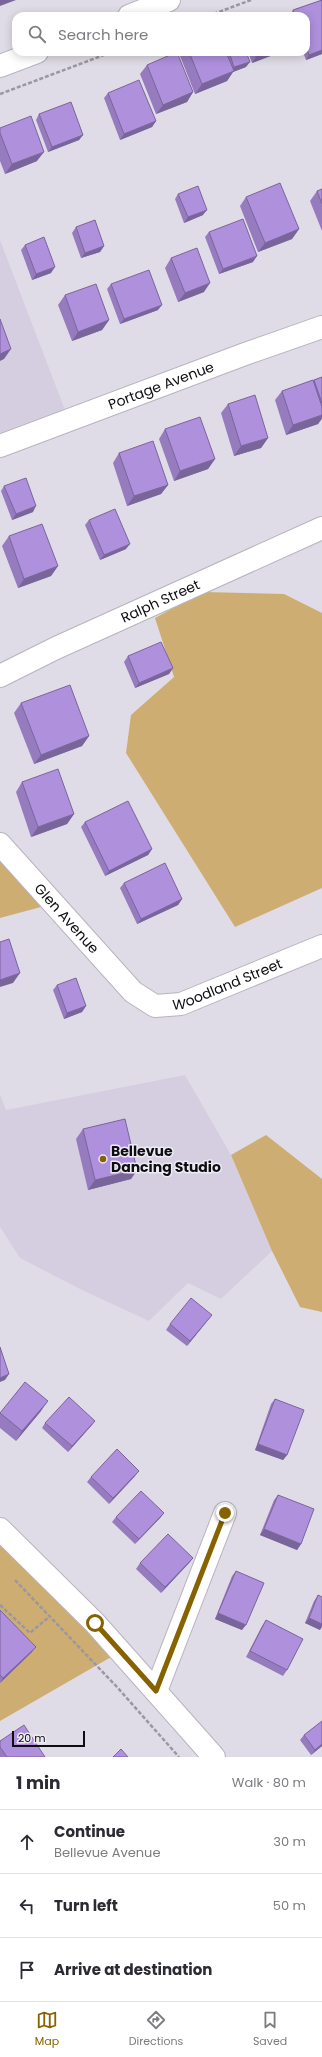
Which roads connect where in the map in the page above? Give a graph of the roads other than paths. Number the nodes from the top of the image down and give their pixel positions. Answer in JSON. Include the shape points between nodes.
{"nodes":[{"id":1,"x":169,"y":0,"type":"edge"},
{"id":2,"x":139,"y":12,"type":"edge"},
{"id":3,"x":26,"y":56,"type":"edge"},
{"id":4,"x":0,"y":66,"type":"edge"},
{"id":5,"x":322,"y":327,"type":"edge"},
{"id":6,"x":0,"y":446,"type":"edge"},
{"id":7,"x":322,"y":528,"type":"edge"},
{"id":8,"x":0,"y":676,"type":"edge"},
{"id":9,"x":0,"y":844,"type":"edge"},
{"id":10,"x":322,"y":946,"type":"edge"},
{"id":11,"x":133,"y":992,"type":"joint"},
{"id":12,"x":225,"y":1513,"type":"dead end"},
{"id":13,"x":0,"y":1529,"type":"edge"},
{"id":14,"x":156,"y":1691,"type":"junction"},
{"id":15,"x":214,"y":1757,"type":"edge"}],
"edges":[{"from":1,"to":2,"type":"street"},
{"from":3,"to":4,"type":"street"},
{"from":5,"to":6,"type":"street","name":"Portage Avenue"},
{"from":7,"to":8,"type":"street","name":"Ralph Street","via":[[56,648]]},
{"from":9,"to":11,"type":"street","name":"Glen Avenue"},
{"from":10,"to":11,"type":"street","name":"Woodland Street","via":[[181,1004],[155,1006]]},
{"from":12,"to":14,"type":"street"},
{"from":13,"to":14,"type":"street","via":[[95,1623]]},
{"from":14,"to":15,"type":"street"}]}
